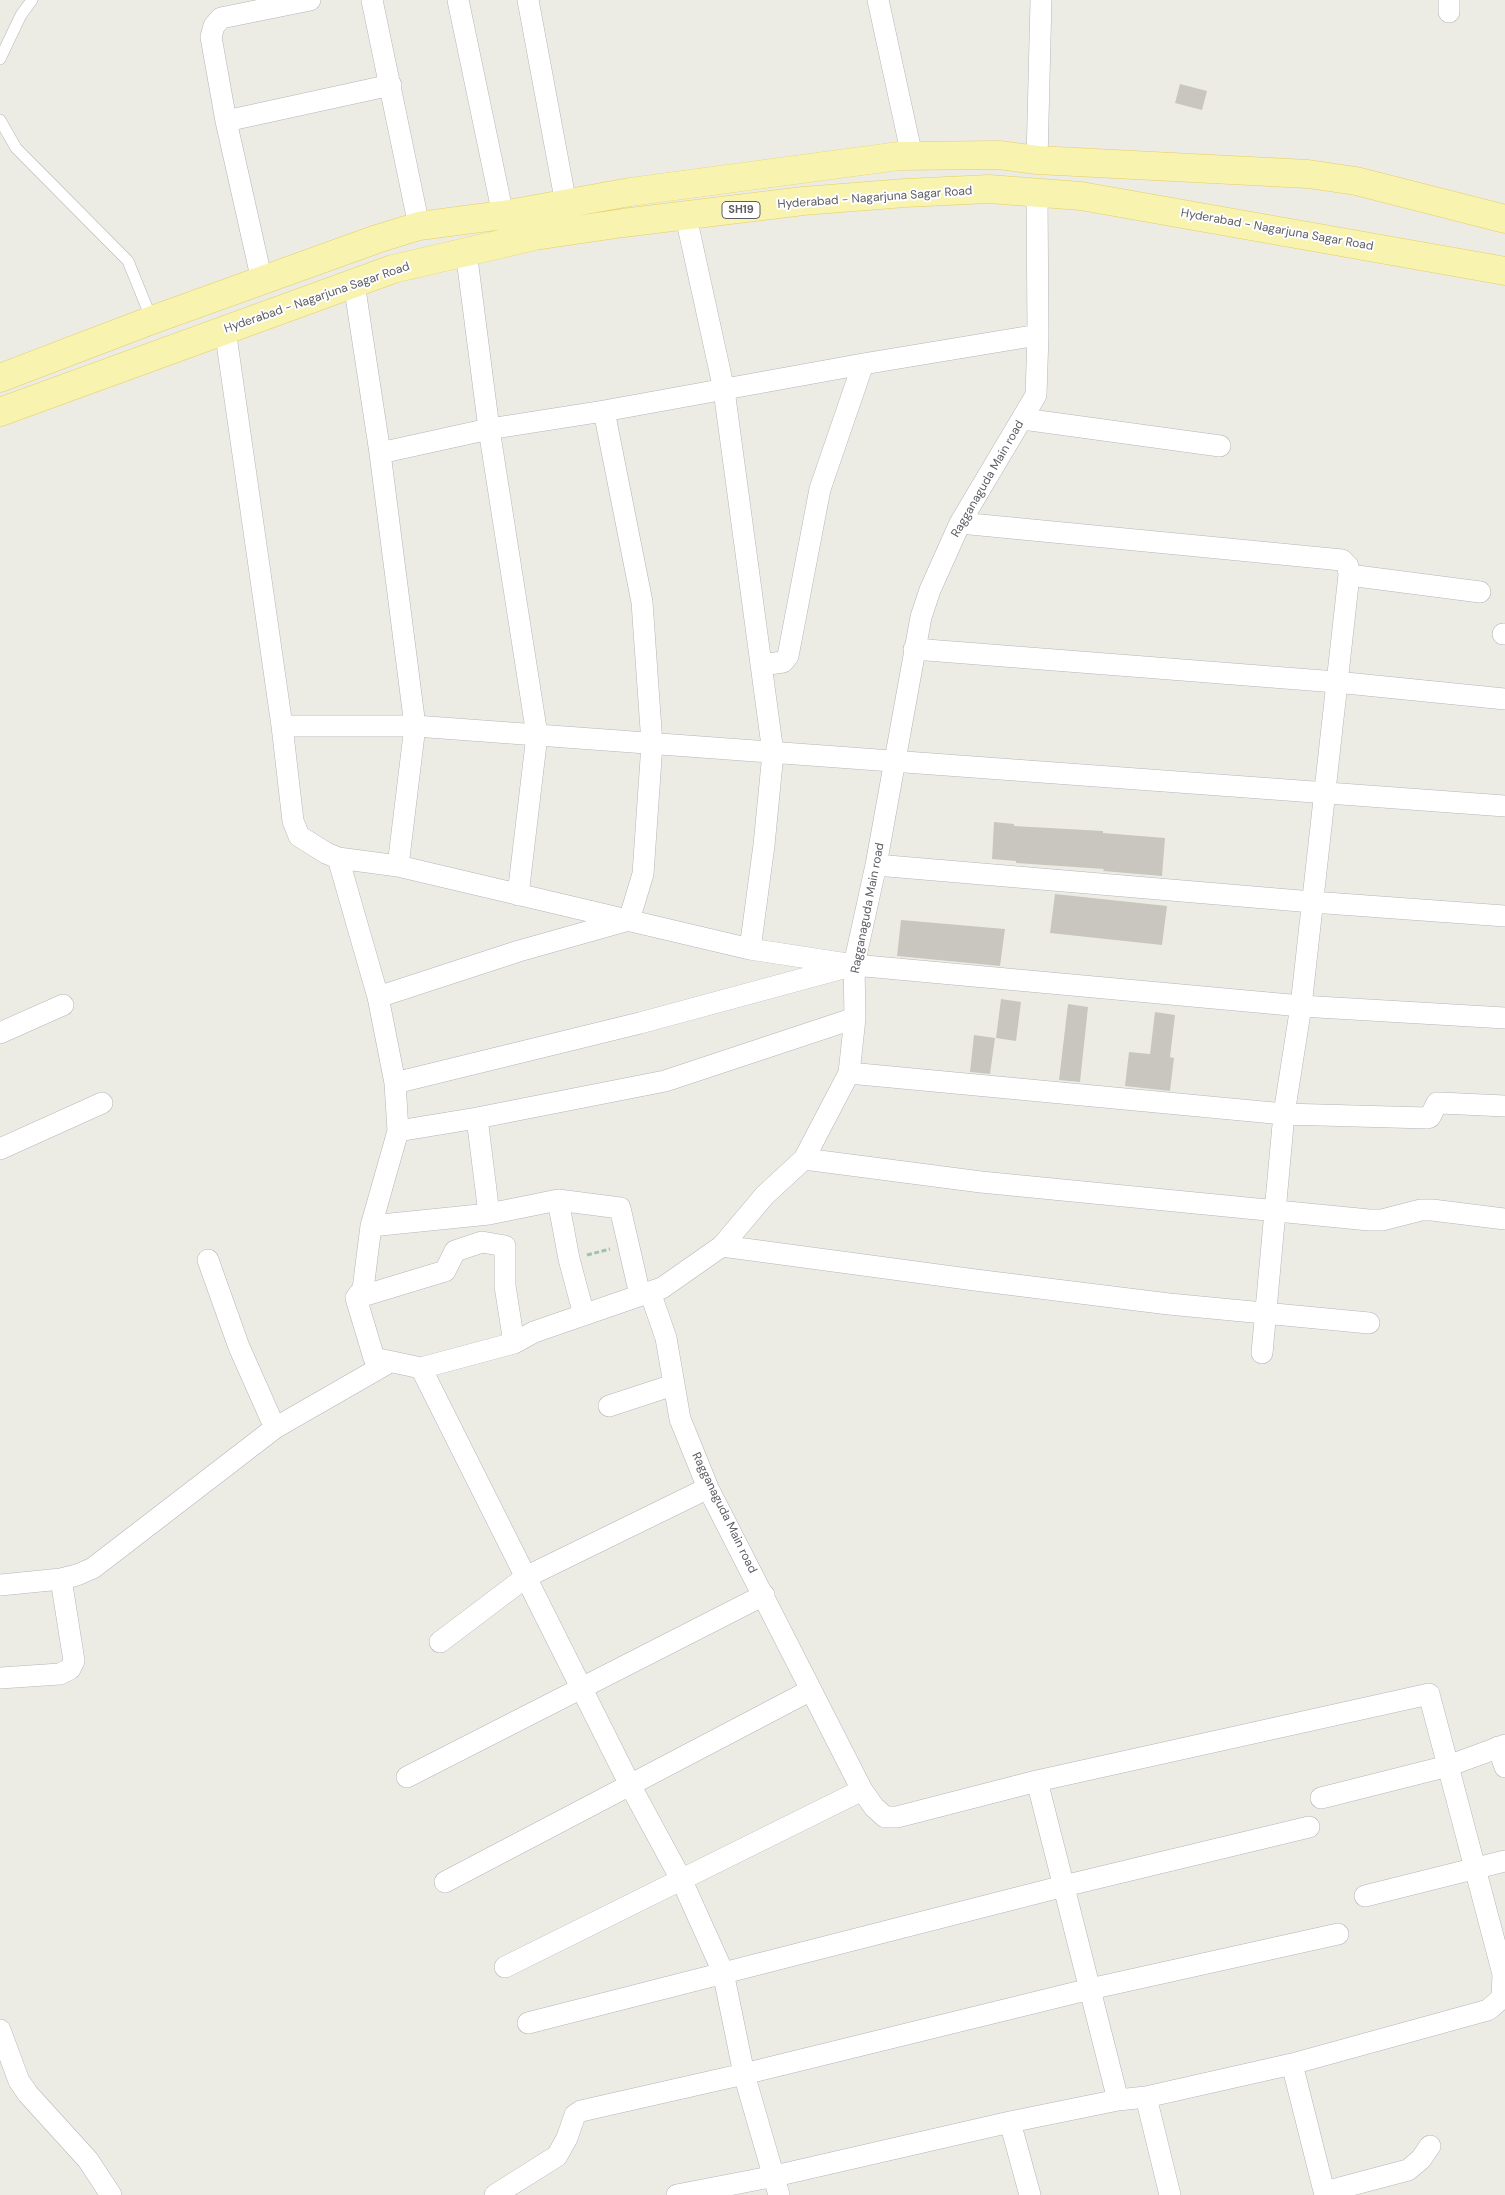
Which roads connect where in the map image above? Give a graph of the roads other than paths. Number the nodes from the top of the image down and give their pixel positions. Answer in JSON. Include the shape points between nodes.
{"nodes":[{"id":1,"x":32,"y":0,"type":"edge"},
{"id":2,"x":310,"y":0,"type":"edge"},
{"id":3,"x":372,"y":0,"type":"edge"},
{"id":4,"x":458,"y":0,"type":"edge"},
{"id":5,"x":528,"y":0,"type":"edge"},
{"id":6,"x":878,"y":0,"type":"edge"},
{"id":7,"x":1041,"y":0,"type":"edge"},
{"id":8,"x":0,"y":59,"type":"edge"},
{"id":9,"x":391,"y":85,"type":"junction"},
{"id":10,"x":0,"y":120,"type":"edge"},
{"id":11,"x":226,"y":121,"type":"junction"},
{"id":12,"x":912,"y":156,"type":"junction"},
{"id":13,"x":1037,"y":160,"type":"junction"},
{"id":14,"x":1036,"y":192,"type":"junction"},
{"id":15,"x":566,"y":204,"type":"junction"},
{"id":16,"x":502,"y":215,"type":"junction"},
{"id":17,"x":686,"y":217,"type":"junction"},
{"id":18,"x":1505,"y":219,"type":"edge"},
{"id":19,"x":419,"y":226,"type":"junction"},
{"id":20,"x":466,"y":251,"type":"junction"},
{"id":21,"x":1505,"y":270,"type":"edge"},
{"id":22,"x":262,"y":281,"type":"junction"},
{"id":23,"x":354,"y":283,"type":"junction"},
{"id":24,"x":152,"y":320,"type":"junction"},
{"id":25,"x":225,"y":329,"type":"junction"},
{"id":26,"x":1038,"y":334,"type":"junction"},
{"id":27,"x":863,"y":364,"type":"junction"},
{"id":28,"x":0,"y":378,"type":"edge"},
{"id":29,"x":724,"y":390,"type":"junction"},
{"id":30,"x":604,"y":411,"type":"junction"},
{"id":31,"x":0,"y":412,"type":"edge"},
{"id":32,"x":1023,"y":419,"type":"junction"},
{"id":33,"x":489,"y":429,"type":"junction"},
{"id":34,"x":1220,"y":446,"type":"dead end"},
{"id":35,"x":380,"y":453,"type":"junction"},
{"id":36,"x":960,"y":522,"type":"junction"},
{"id":37,"x":1349,"y":575,"type":"junction"},
{"id":38,"x":1480,"y":592,"type":"dead end"},
{"id":39,"x":914,"y":649,"type":"junction"},
{"id":40,"x":761,"y":664,"type":"junction"},
{"id":41,"x":1336,"y":682,"type":"junction"},
{"id":42,"x":1505,"y":699,"type":"edge"},
{"id":43,"x":282,"y":726,"type":"junction"},
{"id":44,"x":415,"y":726,"type":"junction"},
{"id":45,"x":537,"y":735,"type":"junction"},
{"id":46,"x":652,"y":744,"type":"junction"},
{"id":47,"x":773,"y":753,"type":"junction"},
{"id":48,"x":895,"y":762,"type":"junction"},
{"id":49,"x":1324,"y":793,"type":"junction"},
{"id":50,"x":1505,"y":806,"type":"edge"},
{"id":51,"x":338,"y":858,"type":"junction"},
{"id":52,"x":876,"y":865,"type":"junction"},
{"id":53,"x":398,"y":866,"type":"junction"},
{"id":54,"x":518,"y":895,"type":"junction"},
{"id":55,"x":1312,"y":902,"type":"junction"},
{"id":56,"x":1505,"y":916,"type":"edge"},
{"id":57,"x":629,"y":920,"type":"junction"},
{"id":58,"x":750,"y":949,"type":"junction"},
{"id":59,"x":854,"y":965,"type":"junction"},
{"id":60,"x":378,"y":996,"type":"junction"},
{"id":61,"x":63,"y":1004,"type":"dead end"},
{"id":62,"x":1301,"y":1006,"type":"junction"},
{"id":63,"x":855,"y":1018,"type":"junction"},
{"id":64,"x":1505,"y":1018,"type":"edge"},
{"id":65,"x":0,"y":1033,"type":"edge"},
{"id":66,"x":850,"y":1073,"type":"junction"},
{"id":67,"x":395,"y":1084,"type":"junction"},
{"id":68,"x":102,"y":1103,"type":"dead end"},
{"id":69,"x":1505,"y":1106,"type":"edge"},
{"id":70,"x":1284,"y":1114,"type":"junction"},
{"id":71,"x":477,"y":1118,"type":"junction"},
{"id":72,"x":398,"y":1132,"type":"junction"},
{"id":73,"x":0,"y":1149,"type":"edge"},
{"id":74,"x":804,"y":1160,"type":"junction"},
{"id":75,"x":558,"y":1200,"type":"junction"},
{"id":76,"x":1274,"y":1211,"type":"junction"},
{"id":77,"x":489,"y":1214,"type":"junction"},
{"id":78,"x":1505,"y":1219,"type":"edge"},
{"id":79,"x":370,"y":1226,"type":"junction"},
{"id":80,"x":722,"y":1246,"type":"junction"},
{"id":81,"x":208,"y":1260,"type":"dead end"},
{"id":82,"x":644,"y":1294,"type":"junction"},
{"id":83,"x":356,"y":1298,"type":"junction"},
{"id":84,"x":1266,"y":1312,"type":"junction"},
{"id":85,"x":584,"y":1315,"type":"junction"},
{"id":86,"x":1370,"y":1323,"type":"dead end"},
{"id":87,"x":514,"y":1343,"type":"junction"},
{"id":88,"x":1262,"y":1353,"type":"dead end"},
{"id":89,"x":390,"y":1362,"type":"junction"},
{"id":90,"x":421,"y":1368,"type":"junction"},
{"id":91,"x":673,"y":1384,"type":"junction"},
{"id":92,"x":609,"y":1406,"type":"dead end"},
{"id":93,"x":275,"y":1428,"type":"junction"},
{"id":94,"x":708,"y":1488,"type":"junction"},
{"id":95,"x":526,"y":1577,"type":"junction"},
{"id":96,"x":61,"y":1579,"type":"junction"},
{"id":97,"x":0,"y":1585,"type":"edge"},
{"id":98,"x":764,"y":1595,"type":"junction"},
{"id":99,"x":440,"y":1642,"type":"dead end"},
{"id":100,"x":0,"y":1678,"type":"edge"},
{"id":101,"x":581,"y":1687,"type":"junction"},
{"id":102,"x":811,"y":1690,"type":"junction"},
{"id":103,"x":1501,"y":1746,"type":"edge"},
{"id":104,"x":1448,"y":1766,"type":"junction"},
{"id":105,"x":1505,"y":1767,"type":"edge"},
{"id":106,"x":407,"y":1777,"type":"dead end"},
{"id":107,"x":1037,"y":1781,"type":"junction"},
{"id":108,"x":630,"y":1785,"type":"junction"},
{"id":109,"x":862,"y":1790,"type":"junction"},
{"id":110,"x":1321,"y":1798,"type":"dead end"},
{"id":111,"x":1309,"y":1827,"type":"dead end"},
{"id":112,"x":1505,"y":1861,"type":"edge"},
{"id":113,"x":1476,"y":1869,"type":"junction"},
{"id":114,"x":682,"y":1880,"type":"junction"},
{"id":115,"x":445,"y":1882,"type":"dead end"},
{"id":116,"x":1064,"y":1886,"type":"junction"},
{"id":117,"x":1365,"y":1896,"type":"dead end"},
{"id":118,"x":1338,"y":1934,"type":"dead end"},
{"id":119,"x":505,"y":1967,"type":"dead end"},
{"id":120,"x":723,"y":1972,"type":"junction"},
{"id":121,"x":1504,"y":1973,"type":"edge"},
{"id":122,"x":1090,"y":1989,"type":"junction"},
{"id":123,"x":1504,"y":2003,"type":"edge"},
{"id":124,"x":528,"y":2023,"type":"dead end"},
{"id":125,"x":0,"y":2030,"type":"edge"},
{"id":126,"x":1292,"y":2064,"type":"junction"},
{"id":127,"x":744,"y":2074,"type":"junction"},
{"id":128,"x":1146,"y":2097,"type":"junction"},
{"id":129,"x":1118,"y":2100,"type":"junction"},
{"id":130,"x":1010,"y":2122,"type":"junction"},
{"id":131,"x":1430,"y":2146,"type":"dead end"},
{"id":132,"x":777,"y":2186,"type":"edge"},
{"id":133,"x":1325,"y":2194,"type":"edge"},
{"id":134,"x":111,"y":2195,"type":"edge"},
{"id":135,"x":495,"y":2195,"type":"edge"},
{"id":136,"x":677,"y":2195,"type":"edge"},
{"id":137,"x":1030,"y":2195,"type":"edge"},
{"id":138,"x":1170,"y":2195,"type":"edge"}],
"edges":[{"from":1,"to":8,"type":"lane"},
{"from":2,"to":11,"type":"street","via":[[232,15],[221,18],[214,26],[211,37]]},
{"from":3,"to":9,"type":"street"},
{"from":4,"to":16,"type":"street"},
{"from":5,"to":15,"type":"street"},
{"from":6,"to":12,"type":"street"},
{"from":7,"to":13,"type":"street"},
{"from":9,"to":11,"type":"street"},
{"from":9,"to":19,"type":"street"},
{"from":10,"to":24,"type":"lane","via":[[16,148],[128,261]]},
{"from":11,"to":22,"type":"street"},
{"from":12,"to":13,"type":"main road","via":[[999,155]]},
{"from":12,"to":15,"type":"main road","via":[[786,170]]},
{"from":13,"to":18,"type":"main road","via":[[1308,174],[1356,181]]},
{"from":14,"to":17,"type":"main road","name":"Hyderabad - Nagarjuna Sagar Road","number":"SH19","via":[[905,193]]},
{"from":14,"to":21,"type":"main road","name":"Hyderabad - Nagarjuna Sagar Road","number":"SH19","via":[[1081,196]]},
{"from":14,"to":26,"type":"street","name":"Ragganaguda Main road"},
{"from":15,"to":16,"type":"main road"},
{"from":16,"to":19,"type":"main road"},
{"from":17,"to":20,"type":"main road","name":"Hyderabad - Nagarjuna Sagar Road","number":"SH19","via":[[535,236]]},
{"from":17,"to":29,"type":"street"},
{"from":19,"to":22,"type":"main road"},
{"from":20,"to":23,"type":"main road","name":"Hyderabad - Nagarjuna Sagar Road","number":"SH19"},
{"from":20,"to":33,"type":"street"},
{"from":22,"to":24,"type":"main road"},
{"from":23,"to":25,"type":"main road","name":"Hyderabad - Nagarjuna Sagar Road","number":"SH19"},
{"from":23,"to":35,"type":"street"},
{"from":24,"to":28,"type":"main road"},
{"from":25,"to":31,"type":"main road","name":"Hyderabad - Nagarjuna Sagar Road","number":"SH19"},
{"from":25,"to":43,"type":"street"},
{"from":26,"to":27,"type":"street"},
{"from":26,"to":32,"type":"street","name":"Ragganaguda Main road","via":[[1036,395]]},
{"from":27,"to":29,"type":"street"},
{"from":27,"to":40,"type":"street","via":[[820,489],[788,656],[783,662]]},
{"from":29,"to":30,"type":"street"},
{"from":29,"to":40,"type":"street"},
{"from":30,"to":33,"type":"street"},
{"from":30,"to":46,"type":"street","via":[[642,602]]},
{"from":32,"to":34,"type":"street"},
{"from":32,"to":36,"type":"street","name":"Ragganaguda Main road"},
{"from":33,"to":35,"type":"street"},
{"from":33,"to":45,"type":"street"},
{"from":35,"to":44,"type":"street"},
{"from":36,"to":37,"type":"street","via":[[1342,560],[1348,566]]},
{"from":36,"to":39,"type":"street","name":"Ragganaguda Main road","via":[[930,590]]},
{"from":37,"to":38,"type":"street"},
{"from":37,"to":41,"type":"street"},
{"from":39,"to":41,"type":"street"},
{"from":39,"to":48,"type":"street","name":"Ragganaguda Main road"},
{"from":40,"to":47,"type":"street"},
{"from":41,"to":42,"type":"street"},
{"from":41,"to":49,"type":"street"},
{"from":43,"to":44,"type":"street"},
{"from":43,"to":51,"type":"street","via":[[293,822],[299,836]]},
{"from":44,"to":45,"type":"street"},
{"from":44,"to":53,"type":"street"},
{"from":45,"to":46,"type":"street"},
{"from":45,"to":54,"type":"street"},
{"from":46,"to":47,"type":"street"},
{"from":46,"to":57,"type":"street","via":[[643,874]]},
{"from":47,"to":48,"type":"street"},
{"from":47,"to":58,"type":"street"},
{"from":48,"to":49,"type":"street"},
{"from":48,"to":52,"type":"street","name":"Ragganaguda Main road"},
{"from":49,"to":50,"type":"street"},
{"from":49,"to":55,"type":"street"},
{"from":51,"to":53,"type":"street"},
{"from":51,"to":60,"type":"street"},
{"from":52,"to":55,"type":"street"},
{"from":52,"to":59,"type":"street","name":"Ragganaguda Main road"},
{"from":53,"to":54,"type":"street"},
{"from":54,"to":57,"type":"street"},
{"from":55,"to":56,"type":"street"},
{"from":55,"to":62,"type":"street"},
{"from":57,"to":58,"type":"street"},
{"from":57,"to":60,"type":"street"},
{"from":58,"to":59,"type":"street"},
{"from":59,"to":62,"type":"street"},
{"from":59,"to":63,"type":"street","name":"Ragganaguda Main road"},
{"from":59,"to":67,"type":"street"},
{"from":60,"to":67,"type":"street"},
{"from":61,"to":65,"type":"street"},
{"from":62,"to":64,"type":"street"},
{"from":62,"to":70,"type":"street"},
{"from":63,"to":66,"type":"street","name":"Ragganaguda Main road"},
{"from":63,"to":71,"type":"street","via":[[666,1081]]},
{"from":66,"to":70,"type":"street"},
{"from":66,"to":74,"type":"street","name":"Ragganaguda Main road"},
{"from":67,"to":72,"type":"street"},
{"from":68,"to":73,"type":"street"},
{"from":69,"to":70,"type":"street","via":[[1438,1103],[1427,1118]]},
{"from":70,"to":76,"type":"street"},
{"from":71,"to":72,"type":"street"},
{"from":71,"to":77,"type":"street"},
{"from":72,"to":79,"type":"street"},
{"from":74,"to":76,"type":"street","via":[[981,1182]]},
{"from":74,"to":80,"type":"street","name":"Ragganaguda Main road","via":[[765,1195]]},
{"from":75,"to":77,"type":"street"},
{"from":75,"to":82,"type":"street","via":[[620,1208]]},
{"from":75,"to":85,"type":"street"},
{"from":76,"to":78,"type":"street","via":[[1382,1220],[1432,1210]]},
{"from":76,"to":84,"type":"street"},
{"from":77,"to":79,"type":"street"},
{"from":79,"to":83,"type":"street","via":[[363,1289]]},
{"from":80,"to":82,"type":"street","name":"Ragganaguda Main road","via":[[662,1288]]},
{"from":80,"to":84,"type":"street","via":[[1169,1304]]},
{"from":81,"to":93,"type":"street","via":[[239,1347]]},
{"from":82,"to":85,"type":"street"},
{"from":82,"to":91,"type":"street","name":"Ragganaguda Main road","via":[[666,1338]]},
{"from":83,"to":87,"type":"street","via":[[445,1271],[455,1251],[482,1242],[505,1246],[505,1286]]},
{"from":83,"to":89,"type":"street","via":[[374,1358]]},
{"from":84,"to":86,"type":"street"},
{"from":84,"to":88,"type":"street"},
{"from":85,"to":87,"type":"street","via":[[534,1332]]},
{"from":87,"to":90,"type":"street"},
{"from":89,"to":90,"type":"street"},
{"from":89,"to":93,"type":"street"},
{"from":90,"to":95,"type":"street"},
{"from":91,"to":92,"type":"street"},
{"from":91,"to":94,"type":"street","name":"Ragganaguda Main road","via":[[680,1419]]},
{"from":93,"to":96,"type":"street","via":[[93,1568]]},
{"from":94,"to":95,"type":"street"},
{"from":94,"to":98,"type":"street","name":"Ragganaguda Main road"},
{"from":95,"to":99,"type":"street"},
{"from":95,"to":101,"type":"street"},
{"from":96,"to":97,"type":"street"},
{"from":96,"to":100,"type":"street","via":[[74,1661],[70,1669],[60,1674]]},
{"from":98,"to":101,"type":"street"},
{"from":98,"to":102,"type":"street","name":"Ragganaguda Main road"},
{"from":101,"to":106,"type":"street"},
{"from":101,"to":108,"type":"street"},
{"from":102,"to":108,"type":"street"},
{"from":102,"to":109,"type":"street","name":"Ragganaguda Main road"},
{"from":103,"to":104,"type":"street"},
{"from":103,"to":105,"type":"street"},
{"from":104,"to":107,"type":"street","via":[[1430,1694]]},
{"from":104,"to":110,"type":"street"},
{"from":104,"to":113,"type":"street"},
{"from":107,"to":109,"type":"street","name":"Ragganaguda Main road","via":[[898,1817],[885,1817]]},
{"from":107,"to":116,"type":"street"},
{"from":108,"to":114,"type":"street"},
{"from":108,"to":115,"type":"street"},
{"from":109,"to":114,"type":"street"},
{"from":111,"to":116,"type":"street"},
{"from":112,"to":113,"type":"street"},
{"from":113,"to":117,"type":"street"},
{"from":113,"to":121,"type":"street"},
{"from":114,"to":119,"type":"street"},
{"from":114,"to":120,"type":"street"},
{"from":116,"to":120,"type":"street"},
{"from":116,"to":122,"type":"street"},
{"from":118,"to":122,"type":"street"},
{"from":120,"to":124,"type":"street"},
{"from":120,"to":127,"type":"street"},
{"from":121,"to":123,"type":"street"},
{"from":122,"to":127,"type":"street"},
{"from":122,"to":129,"type":"street"},
{"from":123,"to":126,"type":"street"},
{"from":125,"to":134,"type":"street","via":[[19,2082],[88,2160]]},
{"from":126,"to":128,"type":"street"},
{"from":126,"to":133,"type":"street"},
{"from":127,"to":132,"type":"street"},
{"from":127,"to":135,"type":"street","via":[[581,2111],[575,2116],[556,2156]]},
{"from":128,"to":129,"type":"street"},
{"from":128,"to":138,"type":"street"},
{"from":129,"to":130,"type":"street"},
{"from":130,"to":132,"type":"street"},
{"from":130,"to":137,"type":"street"},
{"from":131,"to":133,"type":"street","via":[[1408,2170]]},
{"from":132,"to":136,"type":"street"}]}
